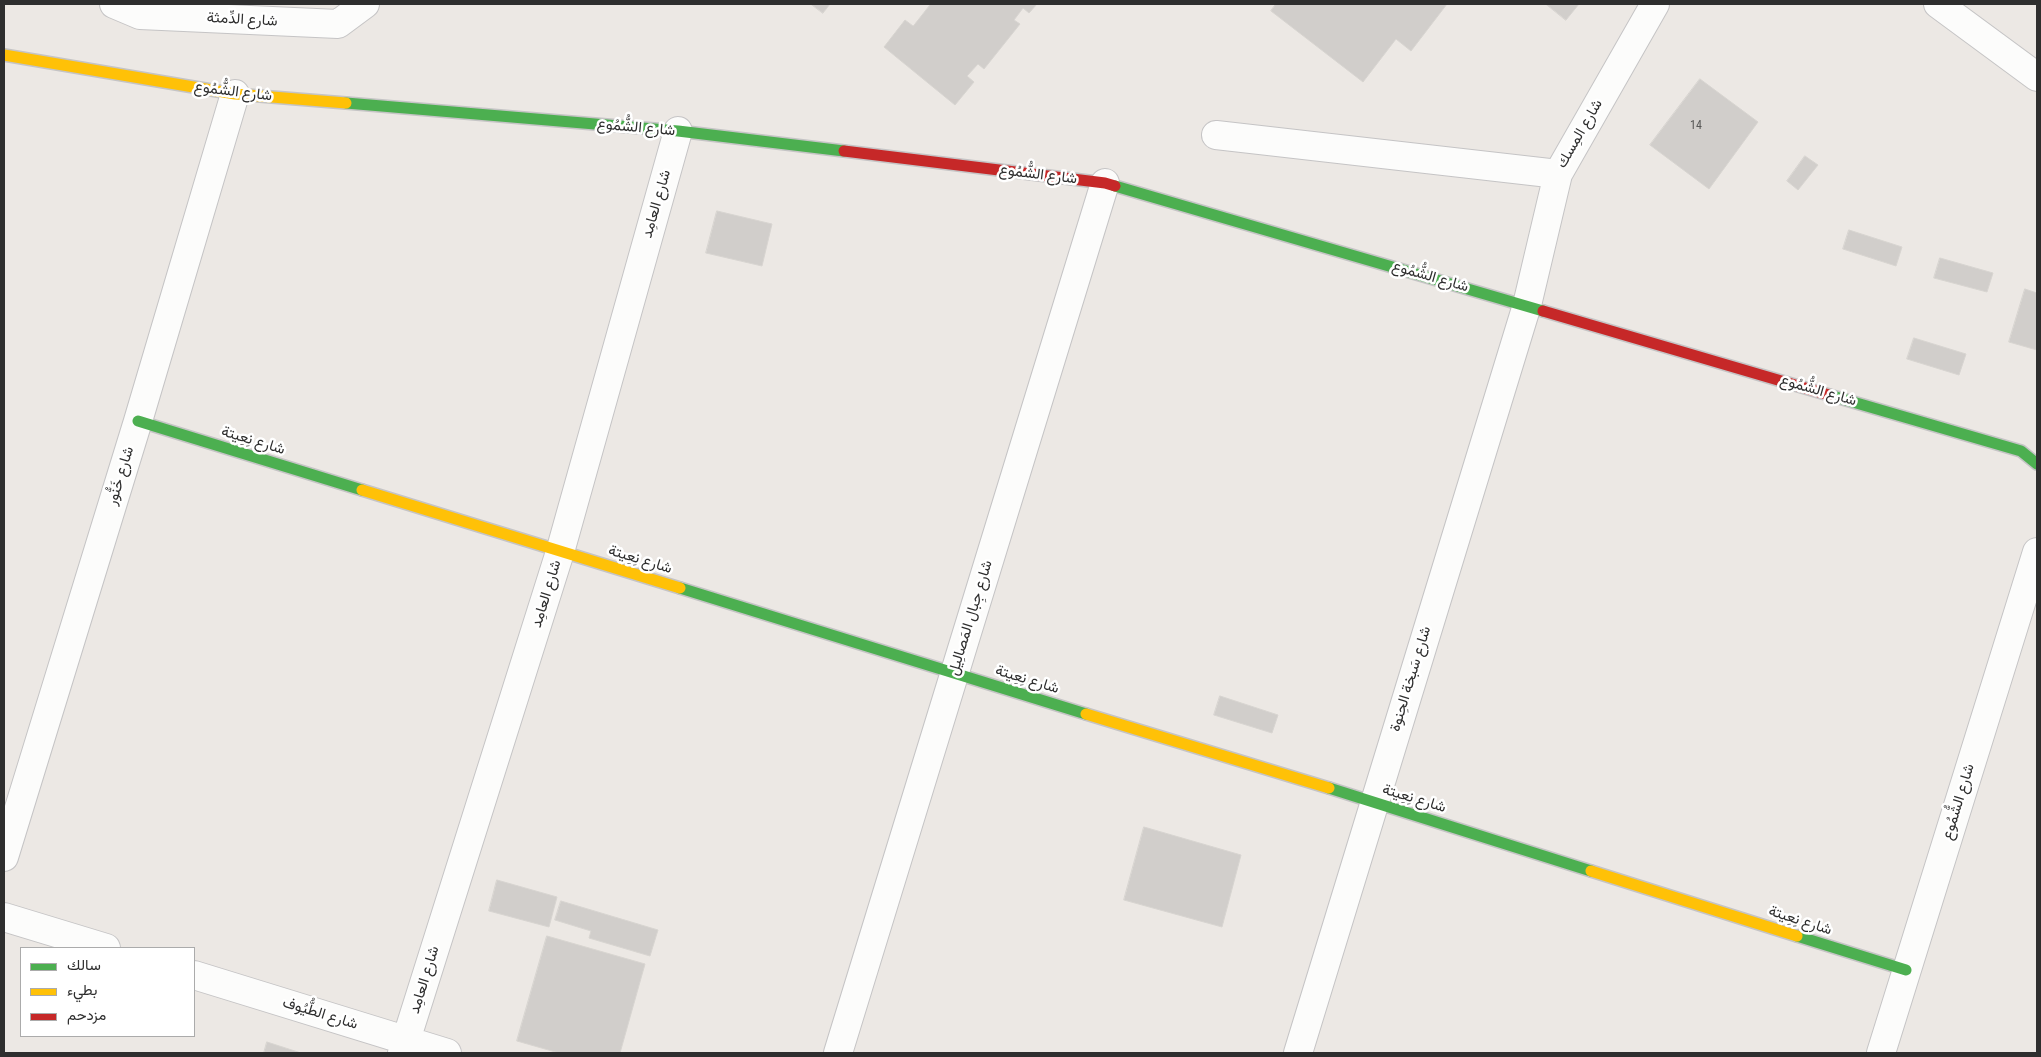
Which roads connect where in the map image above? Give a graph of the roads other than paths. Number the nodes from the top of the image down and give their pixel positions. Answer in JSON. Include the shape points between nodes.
{"nodes":[{"id":1,"x":114,"y":4,"type":"edge"},
{"id":2,"x":365,"y":4,"type":"edge"},
{"id":3,"x":1656,"y":4,"type":"edge"},
{"id":4,"x":1938,"y":4,"type":"edge"},
{"id":5,"x":4,"y":55,"type":"edge"},
{"id":6,"x":2031,"y":68,"type":"edge"},
{"id":7,"x":236,"y":94,"type":"junction"},
{"id":8,"x":678,"y":131,"type":"junction"},
{"id":9,"x":1216,"y":135,"type":"dead end"},
{"id":10,"x":1558,"y":174,"type":"junction"},
{"id":11,"x":1106,"y":183,"type":"junction"},
{"id":12,"x":1527,"y":305,"type":"junction"},
{"id":13,"x":138,"y":421,"type":"junction"},
{"id":14,"x":2037,"y":464,"type":"edge"},
{"id":15,"x":560,"y":552,"type":"junction"},
{"id":16,"x":2037,"y":552,"type":"edge"},
{"id":17,"x":954,"y":673,"type":"junction"},
{"id":18,"x":1373,"y":802,"type":"junction"},
{"id":19,"x":4,"y":857,"type":"edge"},
{"id":20,"x":4,"y":917,"type":"edge"},
{"id":21,"x":103,"y":947,"type":"edge"},
{"id":22,"x":1906,"y":970,"type":"junction"},
{"id":23,"x":195,"y":975,"type":"edge"},
{"id":24,"x":404,"y":1047,"type":"edge"},
{"id":25,"x":447,"y":1053,"type":"edge"},
{"id":26,"x":838,"y":1053,"type":"edge"},
{"id":27,"x":1298,"y":1053,"type":"edge"},
{"id":28,"x":1880,"y":1053,"type":"edge"}],
"edges":[{"from":1,"to":2,"type":"street","name":"شارع الدِّمثة","via":[[140,15],[338,24]]},
{"from":3,"to":10,"type":"street","name":"شارع المِسك"},
{"from":4,"to":6,"type":"street"},
{"from":5,"to":7,"type":"street","name":"شارع الشُّمُوع"},
{"from":7,"to":8,"type":"street","name":"شارع الشُّمُوع"},
{"from":7,"to":13,"type":"street","name":"شارع خَنُّور"},
{"from":8,"to":11,"type":"street","name":"شارع الشُّمُوع"},
{"from":8,"to":15,"type":"street","name":"شارع العامِد"},
{"from":9,"to":10,"type":"street"},
{"from":10,"to":12,"type":"street","name":"شارع المِسك"},
{"from":11,"to":12,"type":"street","name":"شارع الشُّمُوع"},
{"from":11,"to":17,"type":"street","name":"شارع جِبال المَصالِيل"},
{"from":12,"to":14,"type":"street","name":"شارع الشُّمُوع","via":[[2021,451]]},
{"from":12,"to":18,"type":"street","name":"شارع سَبخة الحِنوة"},
{"from":13,"to":15,"type":"street","name":"شارع نِعِيتة"},
{"from":13,"to":19,"type":"street","name":"شارع خَنُّور"},
{"from":15,"to":17,"type":"street","name":"شارع نِعِيتة"},
{"from":15,"to":24,"type":"street","name":"شارع العامِد"},
{"from":16,"to":22,"type":"street","name":"شارع الشُّمُوع"},
{"from":17,"to":18,"type":"street","name":"شارع نِعِيتة"},
{"from":17,"to":26,"type":"street","name":"شارع جِبال المَصالِيل"},
{"from":18,"to":22,"type":"street","name":"شارع نِعِيتة"},
{"from":18,"to":27,"type":"street","name":"شارع سَبخة الحِنوة"},
{"from":20,"to":21,"type":"street"},
{"from":22,"to":28,"type":"street","name":"شارع الشُّمُوع"},
{"from":23,"to":24,"type":"street","name":"شارع الطُّيُوف"},
{"from":24,"to":25,"type":"street","name":"شارع الطُّيُوف"}]}
